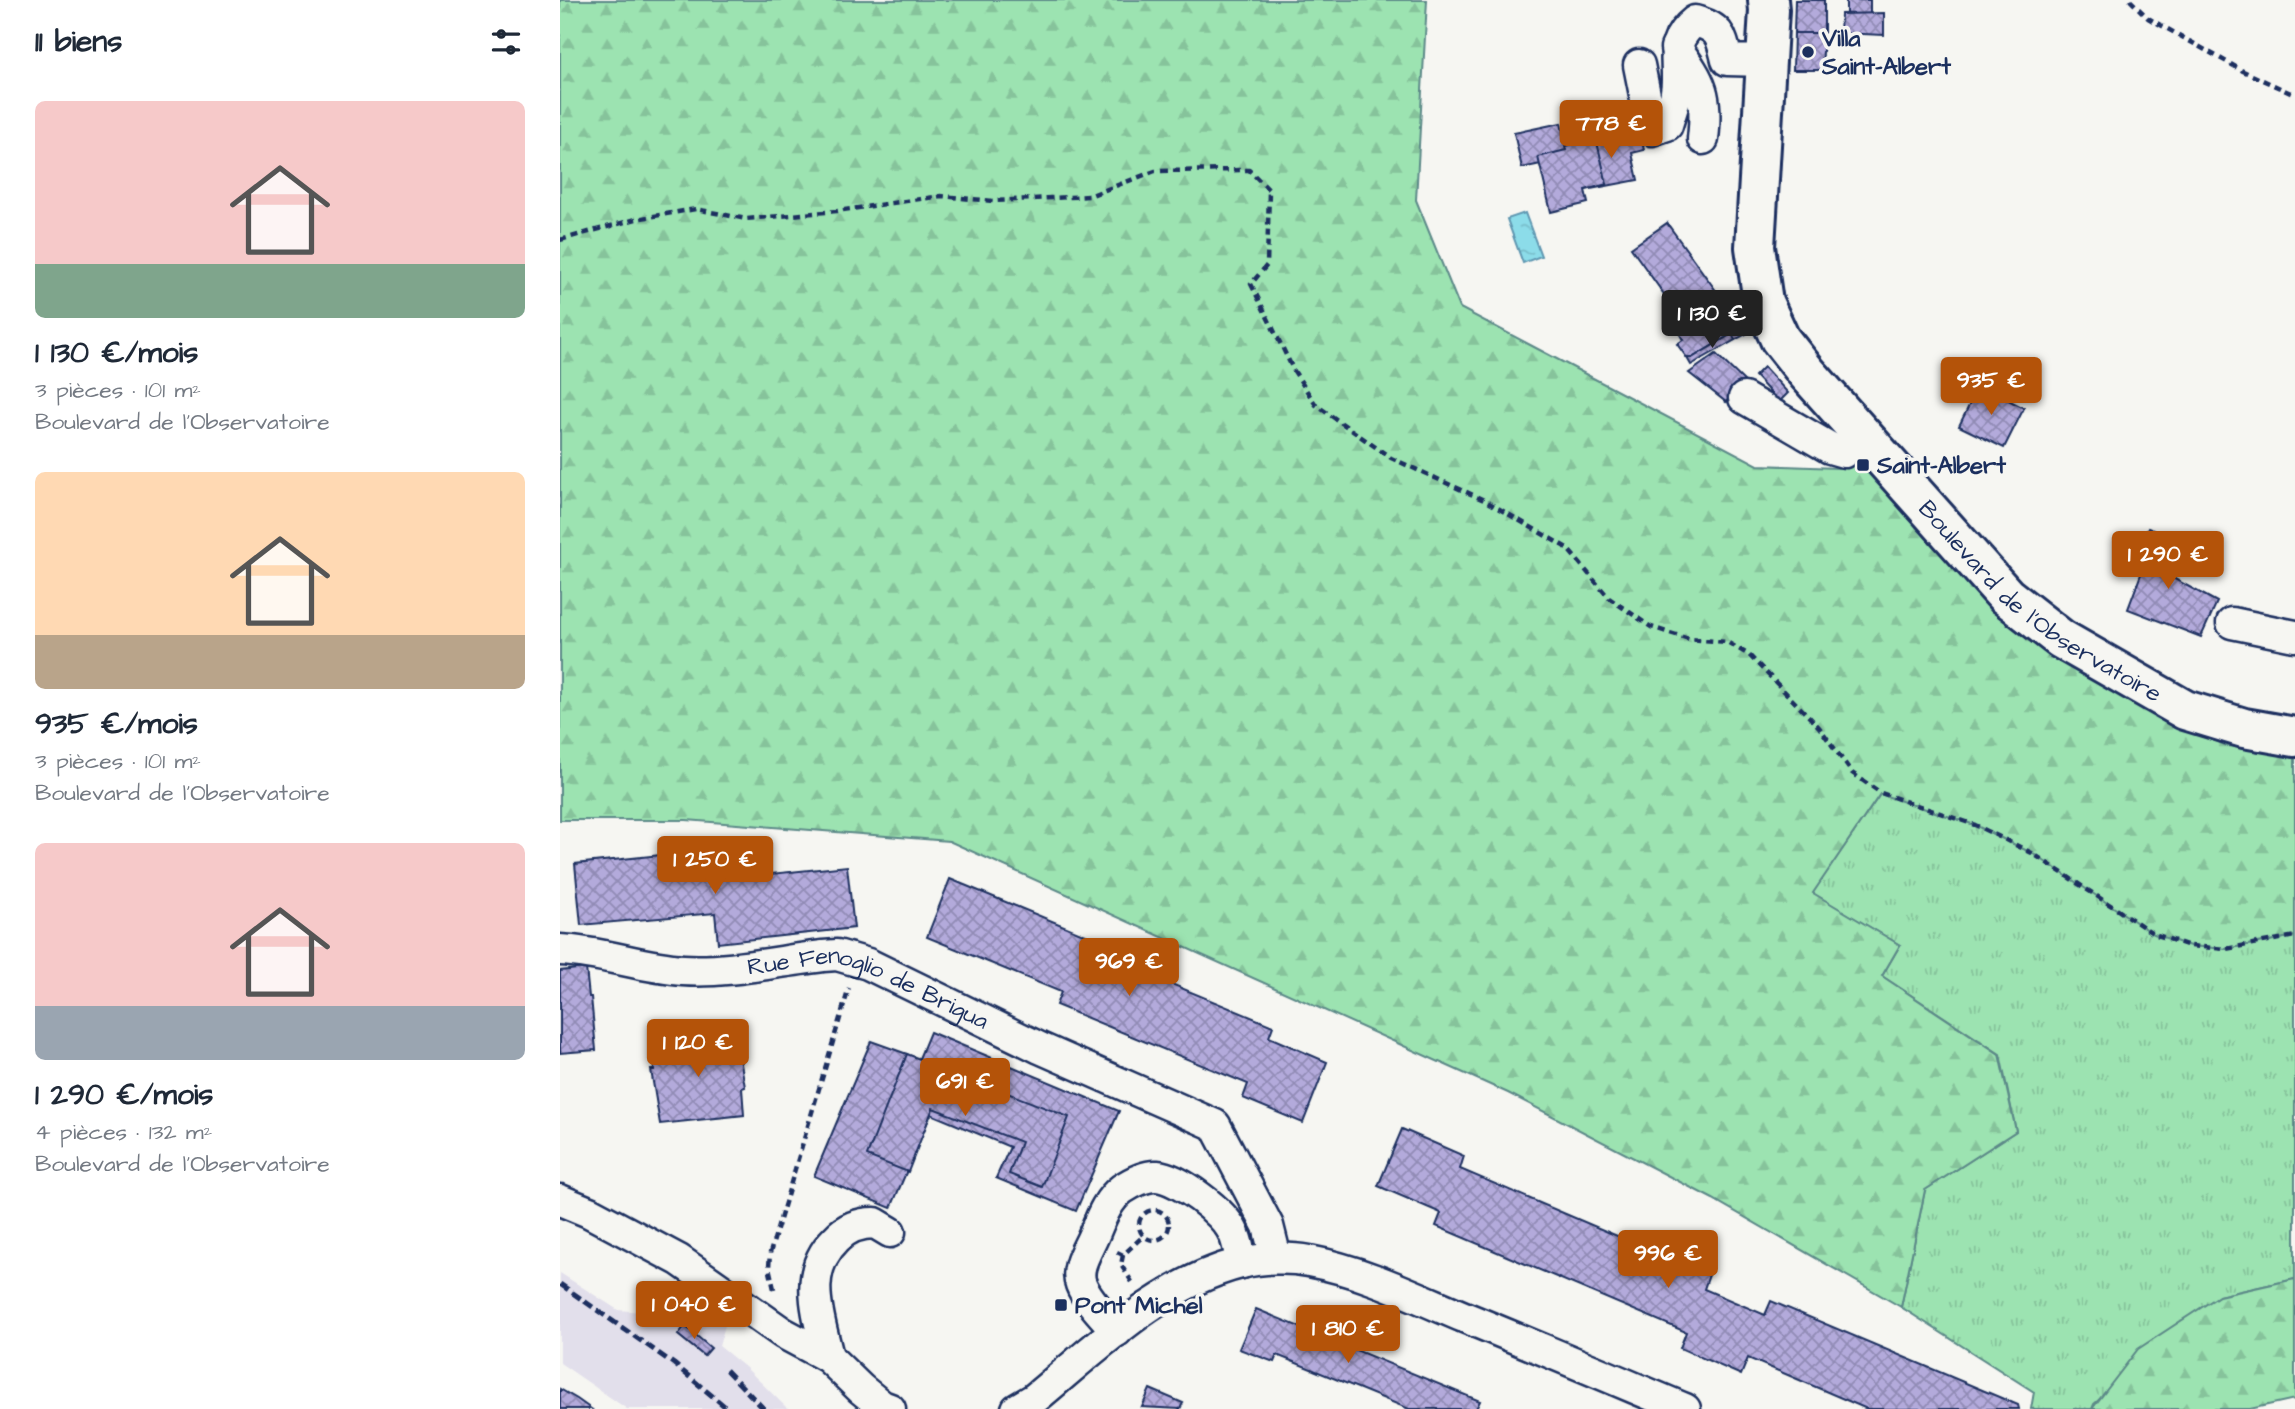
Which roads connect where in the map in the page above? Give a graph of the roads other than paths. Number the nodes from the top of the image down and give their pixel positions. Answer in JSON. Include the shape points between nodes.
{"nodes":[{"id":1,"x":1768,"y":0,"type":"edge"},
{"id":2,"x":1676,"y":48,"type":"junction"},
{"id":3,"x":1766,"y":61,"type":"junction"},
{"id":4,"x":1639,"y":65,"type":"dead end"},
{"id":5,"x":1703,"y":139,"type":"dead end"},
{"id":6,"x":1744,"y":398,"type":"dead end"},
{"id":7,"x":1863,"y":436,"type":"junction"},
{"id":8,"x":2232,"y":623,"type":"dead end"},
{"id":9,"x":2295,"y":636,"type":"edge"},
{"id":10,"x":2295,"y":737,"type":"edge"},
{"id":11,"x":560,"y":950,"type":"edge"},
{"id":12,"x":560,"y":1200,"type":"edge"},
{"id":13,"x":890,"y":1232,"type":"dead end"},
{"id":14,"x":1276,"y":1258,"type":"junction"},
{"id":15,"x":1242,"y":1263,"type":"junction"},
{"id":16,"x":1117,"y":1331,"type":"junction"},
{"id":17,"x":828,"y":1357,"type":"junction"},
{"id":18,"x":890,"y":1409,"type":"edge"},
{"id":19,"x":1017,"y":1409,"type":"edge"},
{"id":20,"x":1685,"y":1409,"type":"edge"}],
"edges":[{"from":1,"to":3,"type":"main road","name":"Boulevard de l'Observatoire"},
{"from":2,"to":3,"type":"street","via":[[1684,30],[1695,21],[1721,35],[1727,60]]},
{"from":2,"to":4,"type":"street","via":[[1677,91],[1667,125],[1652,130]]},
{"from":2,"to":5,"type":"street","via":[[1696,75],[1706,112]]},
{"from":3,"to":7,"type":"main road","name":"Boulevard de l'Observatoire","via":[[1755,247],[1763,302],[1780,340]]},
{"from":6,"to":7,"type":"street","via":[[1830,448],[1844,452]]},
{"from":7,"to":10,"type":"main road","name":"Boulevard de l'Observatoire","via":[[2006,596],[2061,639],[2185,710]]},
{"from":8,"to":9,"type":"street"},
{"from":11,"to":14,"type":"street","name":"Rue Fenoglio de Brigua","via":[[703,971],[823,956],[868,964],[1040,1048],[1215,1125],[1268,1226]]},
{"from":12,"to":17,"type":"street","via":[[679,1259],[783,1333]]},
{"from":13,"to":17,"type":"street","via":[[875,1223],[854,1226],[841,1233],[821,1257],[814,1291]]},
{"from":14,"to":15,"type":"street"},
{"from":14,"to":20,"type":"street","via":[[1308,1261],[1394,1288]]},
{"from":15,"to":16,"type":"street","via":[[1194,1281]]},
{"from":15,"to":16,"type":"street","via":[[1234,1232],[1220,1212],[1169,1180],[1156,1176],[1137,1181],[1107,1206],[1079,1272],[1081,1284]]},
{"from":16,"to":19,"type":"street"},
{"from":17,"to":18,"type":"street"}]}
